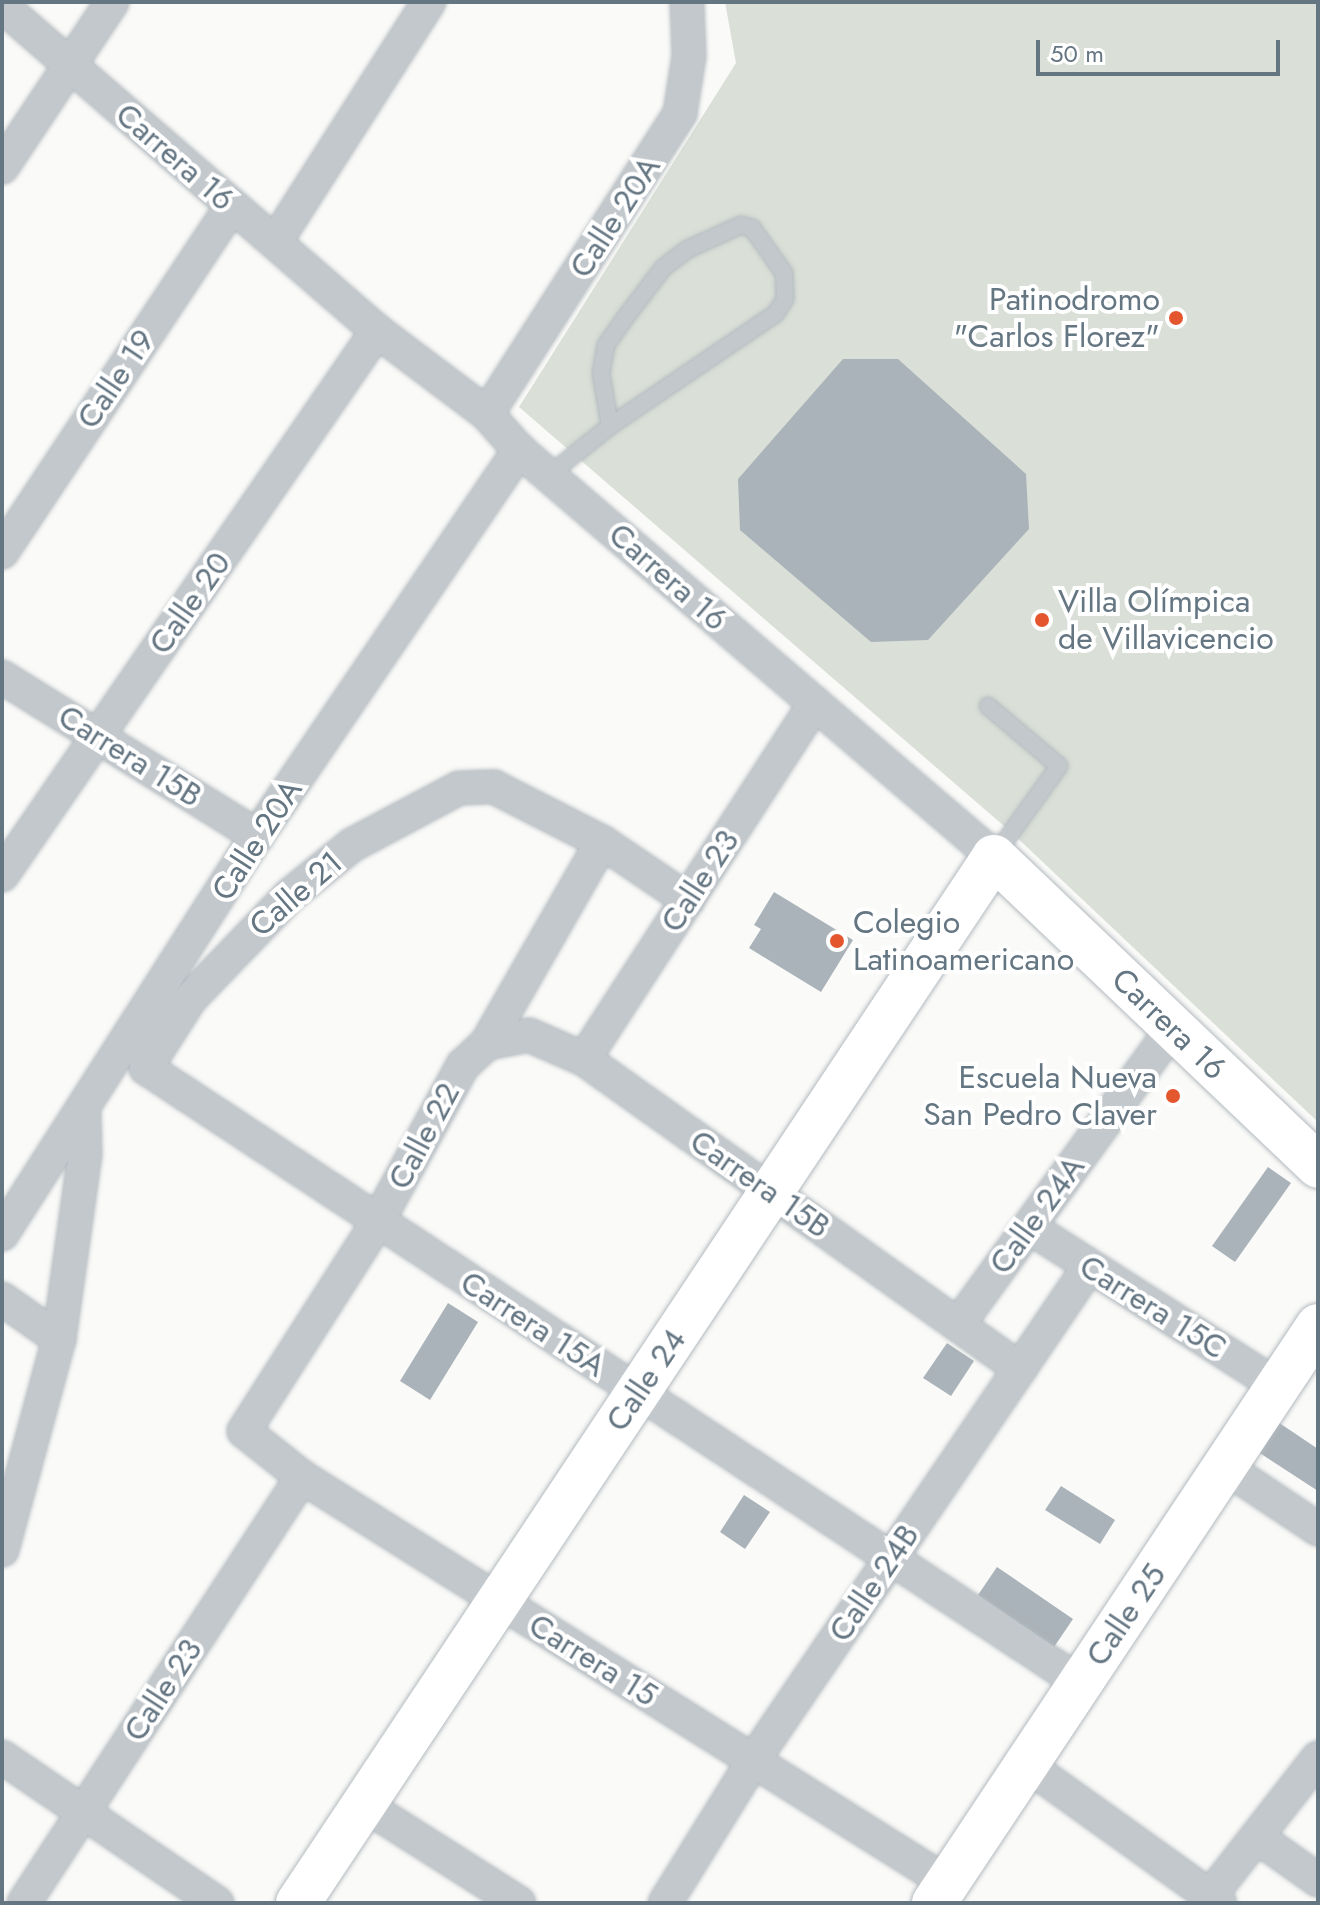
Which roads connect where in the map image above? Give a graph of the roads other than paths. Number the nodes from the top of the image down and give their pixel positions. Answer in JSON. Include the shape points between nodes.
{"nodes":[{"id":1,"x":112,"y":2,"type":"edge"},
{"id":2,"x":429,"y":2,"type":"edge"},
{"id":3,"x":687,"y":2,"type":"edge"},
{"id":4,"x":2,"y":6,"type":"edge"},
{"id":5,"x":70,"y":64,"type":"junction"},
{"id":6,"x":2,"y":167,"type":"edge"},
{"id":7,"x":231,"y":207,"type":"junction"},
{"id":8,"x":276,"y":241,"type":"junction"},
{"id":9,"x":377,"y":331,"type":"junction"},
{"id":10,"x":487,"y":414,"type":"junction"},
{"id":11,"x":610,"y":426,"type":"junction"},
{"id":12,"x":519,"y":450,"type":"junction"},
{"id":13,"x":549,"y":475,"type":"junction"},
{"id":14,"x":2,"y":552,"type":"edge"},
{"id":15,"x":2,"y":677,"type":"edge"},
{"id":16,"x":815,"y":703,"type":"junction"},
{"id":17,"x":988,"y":706,"type":"dead end"},
{"id":18,"x":99,"y":735,"type":"junction"},
{"id":19,"x":257,"y":836,"type":"junction"},
{"id":20,"x":602,"y":842,"type":"junction"},
{"id":21,"x":994,"y":857,"type":"junction"},
{"id":22,"x":2,"y":875,"type":"edge"},
{"id":23,"x":688,"y":900,"type":"junction"},
{"id":24,"x":1173,"y":1028,"type":"junction"},
{"id":25,"x":487,"y":1043,"type":"junction"},
{"id":26,"x":584,"y":1059,"type":"junction"},
{"id":27,"x":146,"y":1068,"type":"junction"},
{"id":28,"x":102,"y":1083,"type":"junction"},
{"id":29,"x":84,"y":1114,"type":"junction"},
{"id":30,"x":1318,"y":1166,"type":"edge"},
{"id":31,"x":771,"y":1192,"type":"junction"},
{"id":32,"x":377,"y":1223,"type":"junction"},
{"id":33,"x":1029,"y":1227,"type":"junction"},
{"id":34,"x":2,"y":1234,"type":"edge"},
{"id":35,"x":1089,"y":1267,"type":"junction"},
{"id":36,"x":2,"y":1299,"type":"edge"},
{"id":37,"x":958,"y":1325,"type":"junction"},
{"id":38,"x":1318,"y":1326,"type":"edge"},
{"id":39,"x":59,"y":1339,"type":"junction"},
{"id":40,"x":1020,"y":1369,"type":"junction"},
{"id":41,"x":1278,"y":1386,"type":"junction"},
{"id":42,"x":638,"y":1392,"type":"junction"},
{"id":43,"x":244,"y":1431,"type":"joint"},
{"id":44,"x":1225,"y":1467,"type":"junction"},
{"id":45,"x":302,"y":1477,"type":"junction"},
{"id":46,"x":1318,"y":1529,"type":"edge"},
{"id":47,"x":4,"y":1542,"type":"edge"},
{"id":48,"x":891,"y":1559,"type":"junction"},
{"id":49,"x":498,"y":1601,"type":"junction"},
{"id":50,"x":1081,"y":1683,"type":"junction"},
{"id":51,"x":2,"y":1757,"type":"edge"},
{"id":52,"x":1318,"y":1758,"type":"edge"},
{"id":53,"x":753,"y":1761,"type":"junction"},
{"id":54,"x":1027,"y":1765,"type":"junction"},
{"id":55,"x":366,"y":1806,"type":"junction"},
{"id":56,"x":83,"y":1813,"type":"junction"},
{"id":57,"x":1257,"y":1837,"type":"junction"},
{"id":58,"x":1318,"y":1880,"type":"edge"},
{"id":59,"x":941,"y":1893,"type":"edge"},
{"id":60,"x":1215,"y":1899,"type":"edge"},
{"id":61,"x":24,"y":1903,"type":"edge"},
{"id":62,"x":217,"y":1903,"type":"edge"},
{"id":63,"x":298,"y":1903,"type":"edge"},
{"id":64,"x":519,"y":1903,"type":"edge"},
{"id":65,"x":665,"y":1903,"type":"edge"}],
"edges":[{"from":1,"to":5,"type":"street"},
{"from":2,"to":8,"type":"street"},
{"from":3,"to":10,"type":"street","name":"Calle 20A","via":[[689,56],[680,113]]},
{"from":4,"to":5,"type":"street","name":"Carrera 16"},
{"from":5,"to":6,"type":"street"},
{"from":5,"to":7,"type":"street","name":"Carrera 16"},
{"from":7,"to":8,"type":"street","name":"Carrera 16"},
{"from":7,"to":14,"type":"street","name":"Calle 19"},
{"from":8,"to":9,"type":"street","name":"Carrera 16"},
{"from":9,"to":10,"type":"street","name":"Carrera 16"},
{"from":9,"to":18,"type":"street","name":"Calle 20"},
{"from":10,"to":12,"type":"street","name":"Carrera 16"},
{"from":11,"to":11,"type":"lane","via":[[601,373],[606,345],[625,318],[663,268],[688,249],[741,225],[752,228],[784,273],[785,299],[776,313]]},
{"from":11,"to":13,"type":"lane"},
{"from":12,"to":13,"type":"street","name":"Carrera 16"},
{"from":12,"to":19,"type":"street","name":"Calle 20A"},
{"from":13,"to":16,"type":"street","name":"Carrera 16"},
{"from":15,"to":18,"type":"street","name":"Carrera 15B"},
{"from":16,"to":21,"type":"street","name":"Carrera 16"},
{"from":16,"to":23,"type":"street","name":"Calle 23"},
{"from":17,"to":21,"type":"lane","via":[[1059,766]]},
{"from":18,"to":19,"type":"street","name":"Carrera 15B"},
{"from":18,"to":22,"type":"street","name":"Calle 20"},
{"from":19,"to":28,"type":"street","name":"Calle 20A"},
{"from":20,"to":23,"type":"street"},
{"from":20,"to":25,"type":"street","name":"Calle 22"},
{"from":20,"to":27,"type":"street","name":"Calle 21","via":[[494,787],[459,788],[422,805],[320,870],[223,961],[164,1035]]},
{"from":21,"to":24,"type":"street","name":"Carrera 16"},
{"from":21,"to":31,"type":"street","name":"Calle 24"},
{"from":23,"to":26,"type":"street","name":"Calle 23"},
{"from":24,"to":30,"type":"street","name":"Carrera 16"},
{"from":24,"to":33,"type":"street","name":"Calle 24A"},
{"from":25,"to":26,"type":"street","name":"Carrera 15B","via":[[529,1035]]},
{"from":25,"to":32,"type":"street","name":"Calle 22","via":[[463,1065]]},
{"from":26,"to":31,"type":"street","name":"Carrera 15B"},
{"from":27,"to":28,"type":"street"},
{"from":27,"to":32,"type":"street","name":"Carrera 15A"},
{"from":28,"to":29,"type":"street","name":"Calle 20A"},
{"from":29,"to":34,"type":"street","name":"Calle 20A"},
{"from":29,"to":39,"type":"street","via":[[85,1154]]},
{"from":31,"to":37,"type":"street","name":"Carrera 15B"},
{"from":31,"to":42,"type":"street","name":"Calle 24"},
{"from":32,"to":42,"type":"street","name":"Carrera 15A"},
{"from":32,"to":43,"type":"street","name":"Calle 22"},
{"from":33,"to":35,"type":"street","name":"Carrera 15C"},
{"from":33,"to":37,"type":"street","name":"Calle 24A"},
{"from":35,"to":40,"type":"street","name":"Calle 24B"},
{"from":35,"to":41,"type":"street","name":"Carrera 15C"},
{"from":36,"to":39,"type":"street"},
{"from":37,"to":40,"type":"street","name":"Carrera 15B"},
{"from":38,"to":41,"type":"street","name":"Calle 25"},
{"from":39,"to":47,"type":"street"},
{"from":40,"to":48,"type":"street","name":"Calle 24B"},
{"from":41,"to":44,"type":"street","name":"Calle 25"},
{"from":42,"to":48,"type":"street","name":"Carrera 15A"},
{"from":42,"to":49,"type":"street","name":"Calle 24"},
{"from":43,"to":45,"type":"street","name":"Carrera 15"},
{"from":44,"to":46,"type":"street"},
{"from":44,"to":50,"type":"street","name":"Calle 25"},
{"from":45,"to":49,"type":"street","name":"Carrera 15"},
{"from":45,"to":56,"type":"street","name":"Calle 23"},
{"from":48,"to":50,"type":"street","name":"Carrera 15A"},
{"from":48,"to":53,"type":"street","name":"Calle 24B"},
{"from":49,"to":53,"type":"street","name":"Carrera 15"},
{"from":49,"to":55,"type":"street","name":"Calle 24"},
{"from":50,"to":54,"type":"street","name":"Calle 25"},
{"from":51,"to":56,"type":"street"},
{"from":52,"to":57,"type":"street"},
{"from":53,"to":59,"type":"street","name":"Carrera 15"},
{"from":53,"to":65,"type":"street","name":"Calle 24B"},
{"from":54,"to":59,"type":"street","name":"Calle 25"},
{"from":54,"to":60,"type":"street"},
{"from":55,"to":63,"type":"street","name":"Calle 24"},
{"from":55,"to":64,"type":"street"},
{"from":56,"to":61,"type":"street","name":"Calle 23"},
{"from":56,"to":62,"type":"street"},
{"from":57,"to":58,"type":"street"},
{"from":57,"to":60,"type":"street"}]}
